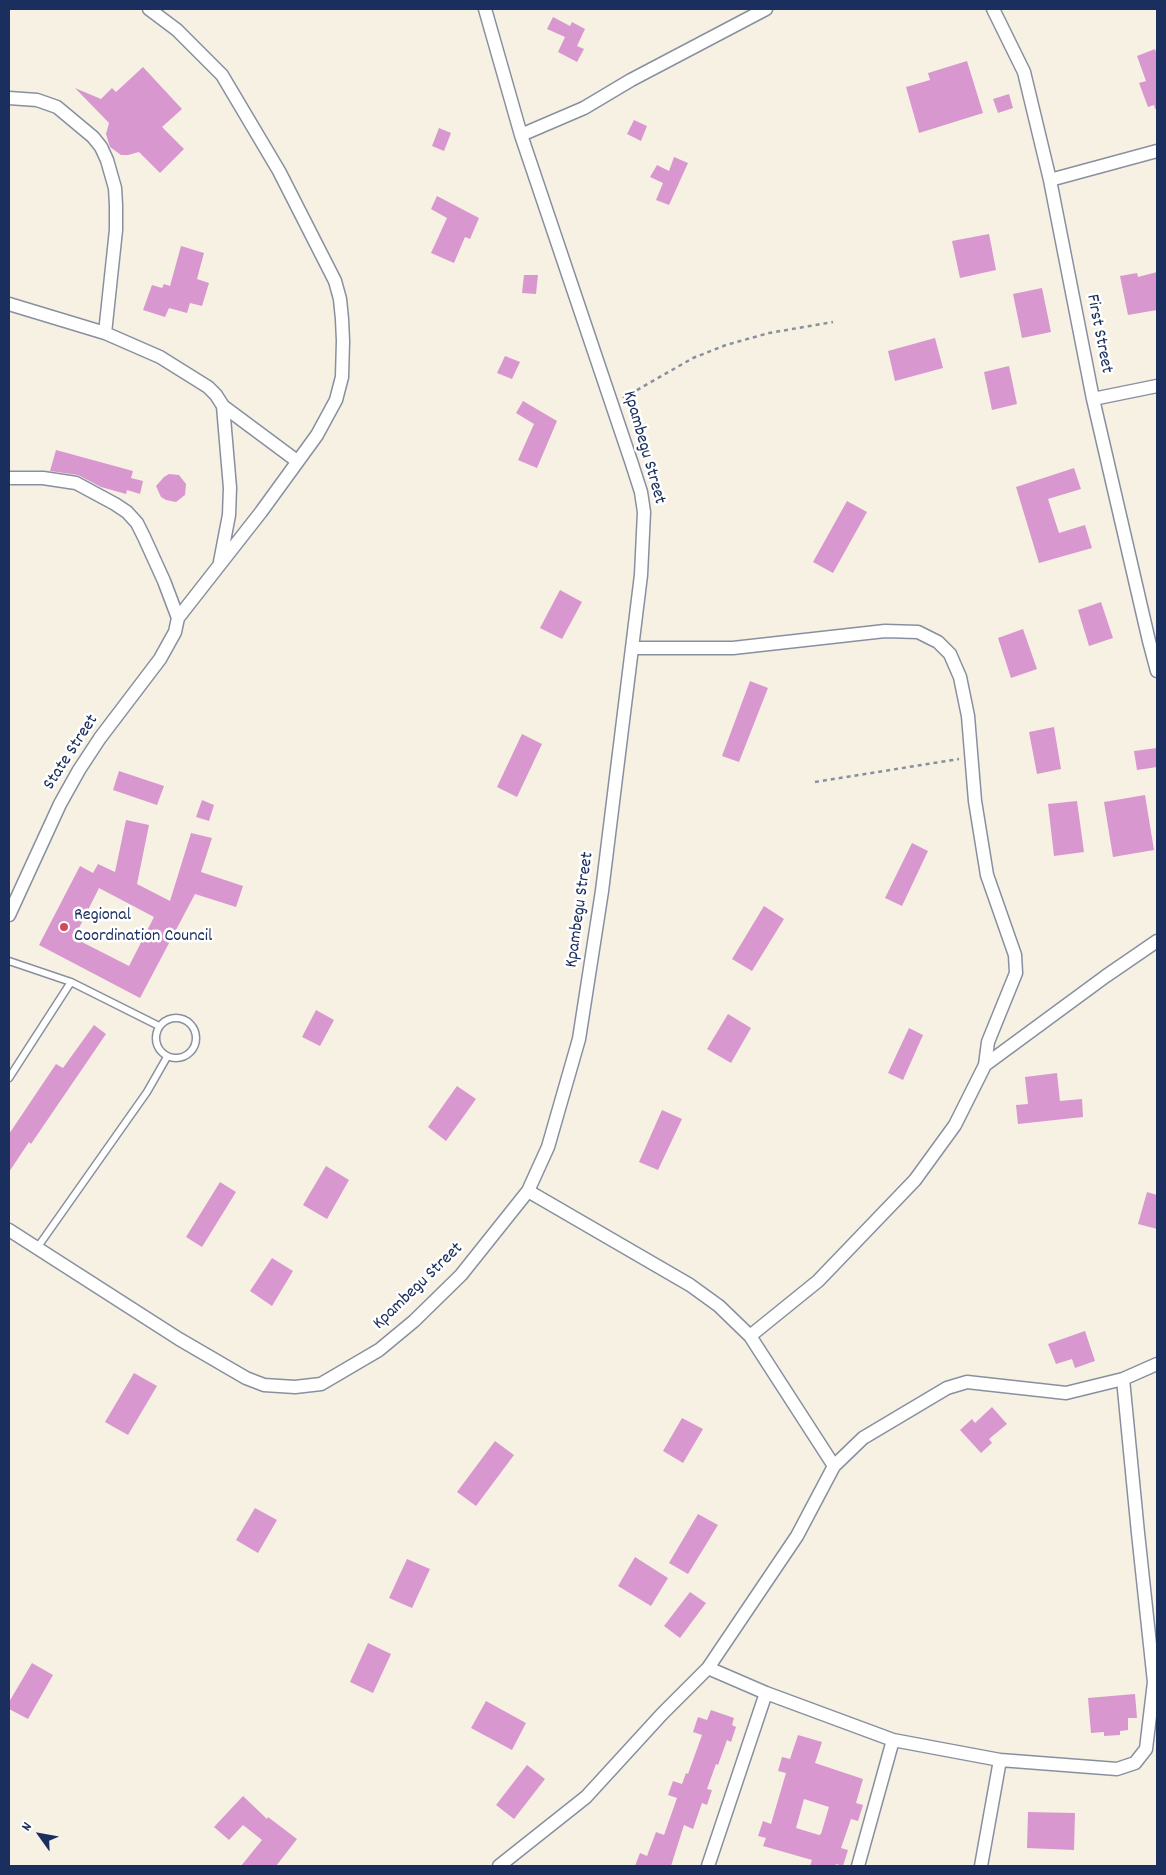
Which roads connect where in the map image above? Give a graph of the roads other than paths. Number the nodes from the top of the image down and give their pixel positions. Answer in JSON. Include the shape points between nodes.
{"nodes":[{"id":1,"x":149,"y":9,"type":"edge"},
{"id":2,"x":485,"y":9,"type":"edge"},
{"id":3,"x":766,"y":9,"type":"edge"},
{"id":4,"x":993,"y":9,"type":"edge"},
{"id":5,"x":9,"y":98,"type":"edge"},
{"id":6,"x":521,"y":135,"type":"junction"},
{"id":7,"x":1157,"y":151,"type":"edge"},
{"id":8,"x":1050,"y":180,"type":"junction"},
{"id":9,"x":9,"y":304,"type":"edge"},
{"id":10,"x":105,"y":333,"type":"junction"},
{"id":11,"x":1157,"y":386,"type":"edge"},
{"id":12,"x":1093,"y":398,"type":"junction"},
{"id":13,"x":224,"y":406,"type":"junction"},
{"id":14,"x":297,"y":461,"type":"junction"},
{"id":15,"x":9,"y":478,"type":"edge"},
{"id":16,"x":219,"y":565,"type":"junction"},
{"id":17,"x":178,"y":618,"type":"junction"},
{"id":18,"x":1153,"y":640,"type":"edge"},
{"id":19,"x":633,"y":648,"type":"junction"},
{"id":20,"x":1157,"y":671,"type":"edge"},
{"id":21,"x":9,"y":915,"type":"edge"},
{"id":22,"x":1157,"y":941,"type":"edge"},
{"id":23,"x":9,"y":961,"type":"edge"},
{"id":24,"x":71,"y":982,"type":"junction"},
{"id":25,"x":159,"y":1026,"type":"junction"},
{"id":26,"x":167,"y":1057,"type":"junction"},
{"id":27,"x":985,"y":1065,"type":"junction"},
{"id":28,"x":9,"y":1078,"type":"edge"},
{"id":29,"x":528,"y":1191,"type":"junction"},
{"id":30,"x":9,"y":1230,"type":"edge"},
{"id":31,"x":37,"y":1248,"type":"junction"},
{"id":32,"x":750,"y":1336,"type":"junction"},
{"id":33,"x":1157,"y":1364,"type":"edge"},
{"id":34,"x":1124,"y":1379,"type":"junction"},
{"id":35,"x":834,"y":1466,"type":"junction"},
{"id":36,"x":708,"y":1668,"type":"junction"},
{"id":37,"x":1156,"y":1681,"type":"edge"},
{"id":38,"x":766,"y":1693,"type":"junction"},
{"id":39,"x":893,"y":1740,"type":"junction"},
{"id":40,"x":1000,"y":1760,"type":"junction"},
{"id":41,"x":508,"y":1864,"type":"edge"},
{"id":42,"x":708,"y":1866,"type":"edge"},
{"id":43,"x":858,"y":1866,"type":"edge"},
{"id":44,"x":981,"y":1866,"type":"edge"}],
"edges":[{"from":1,"to":14,"type":"street","name":"State Street","via":[[177,30],[222,75],[279,171],[335,281],[344,341],[342,377],[330,414]]},
{"from":2,"to":6,"type":"street","name":"Kpambegu Street"},
{"from":3,"to":6,"type":"street","via":[[584,108]]},
{"from":4,"to":8,"type":"street","name":"First Street","via":[[1024,72]]},
{"from":5,"to":10,"type":"street","via":[[37,100],[57,107],[92,137],[107,160],[116,188],[116,205]]},
{"from":6,"to":19,"type":"street","name":"Kpambegu Street","via":[[641,492],[644,512],[642,575]]},
{"from":7,"to":8,"type":"street"},
{"from":8,"to":12,"type":"street","name":"First Street"},
{"from":9,"to":10,"type":"street"},
{"from":10,"to":13,"type":"street","via":[[160,357],[208,387]]},
{"from":11,"to":12,"type":"street"},
{"from":12,"to":18,"type":"street","name":"First Street"},
{"from":13,"to":14,"type":"street"},
{"from":13,"to":16,"type":"street","via":[[230,488],[228,522]]},
{"from":14,"to":16,"type":"street","name":"State Street"},
{"from":15,"to":17,"type":"street","via":[[43,478],[76,484],[126,512],[144,537]]},
{"from":16,"to":17,"type":"street","name":"State Street"},
{"from":17,"to":21,"type":"street","name":"State Street","via":[[175,632],[160,659],[79,770]]},
{"from":18,"to":20,"type":"street","name":"First Street"},
{"from":19,"to":27,"type":"street","via":[[733,648],[885,631],[918,632],[938,642],[950,654],[960,677],[968,716],[975,801],[987,875],[1015,955],[1016,973],[988,1042]]},
{"from":19,"to":29,"type":"street","name":"Kpambegu Street","via":[[602,892],[579,1039],[548,1147]]},
{"from":22,"to":27,"type":"street"},
{"from":23,"to":24,"type":"lane"},
{"from":24,"to":25,"type":"lane"},
{"from":24,"to":28,"type":"lane"},
{"from":25,"to":26,"type":"lane","via":[[155,1038],[158,1049]]},
{"from":25,"to":26,"type":"lane","via":[[167,1019],[187,1020],[197,1038],[187,1056]]},
{"from":26,"to":31,"type":"lane","via":[[147,1092]]},
{"from":27,"to":32,"type":"street","via":[[955,1125],[915,1180],[818,1281]]},
{"from":29,"to":31,"type":"street","name":"Kpambegu Street","via":[[461,1276],[414,1321],[378,1350],[320,1384],[295,1387],[264,1385],[246,1378],[178,1339]]},
{"from":29,"to":32,"type":"street","via":[[690,1285],[719,1306]]},
{"from":30,"to":31,"type":"street","name":"Kpambegu Street"},
{"from":32,"to":35,"type":"street"},
{"from":33,"to":34,"type":"street"},
{"from":34,"to":35,"type":"street","via":[[1066,1393],[967,1382],[947,1388],[863,1438]]},
{"from":34,"to":37,"type":"street"},
{"from":35,"to":36,"type":"street","via":[[797,1536]]},
{"from":36,"to":38,"type":"street"},
{"from":36,"to":41,"type":"street","via":[[586,1797]]},
{"from":37,"to":40,"type":"street","via":[[1146,1748],[1135,1763],[1117,1769]]},
{"from":38,"to":39,"type":"street"},
{"from":38,"to":42,"type":"street"},
{"from":39,"to":40,"type":"street"},
{"from":39,"to":43,"type":"street"},
{"from":40,"to":44,"type":"street"}]}
